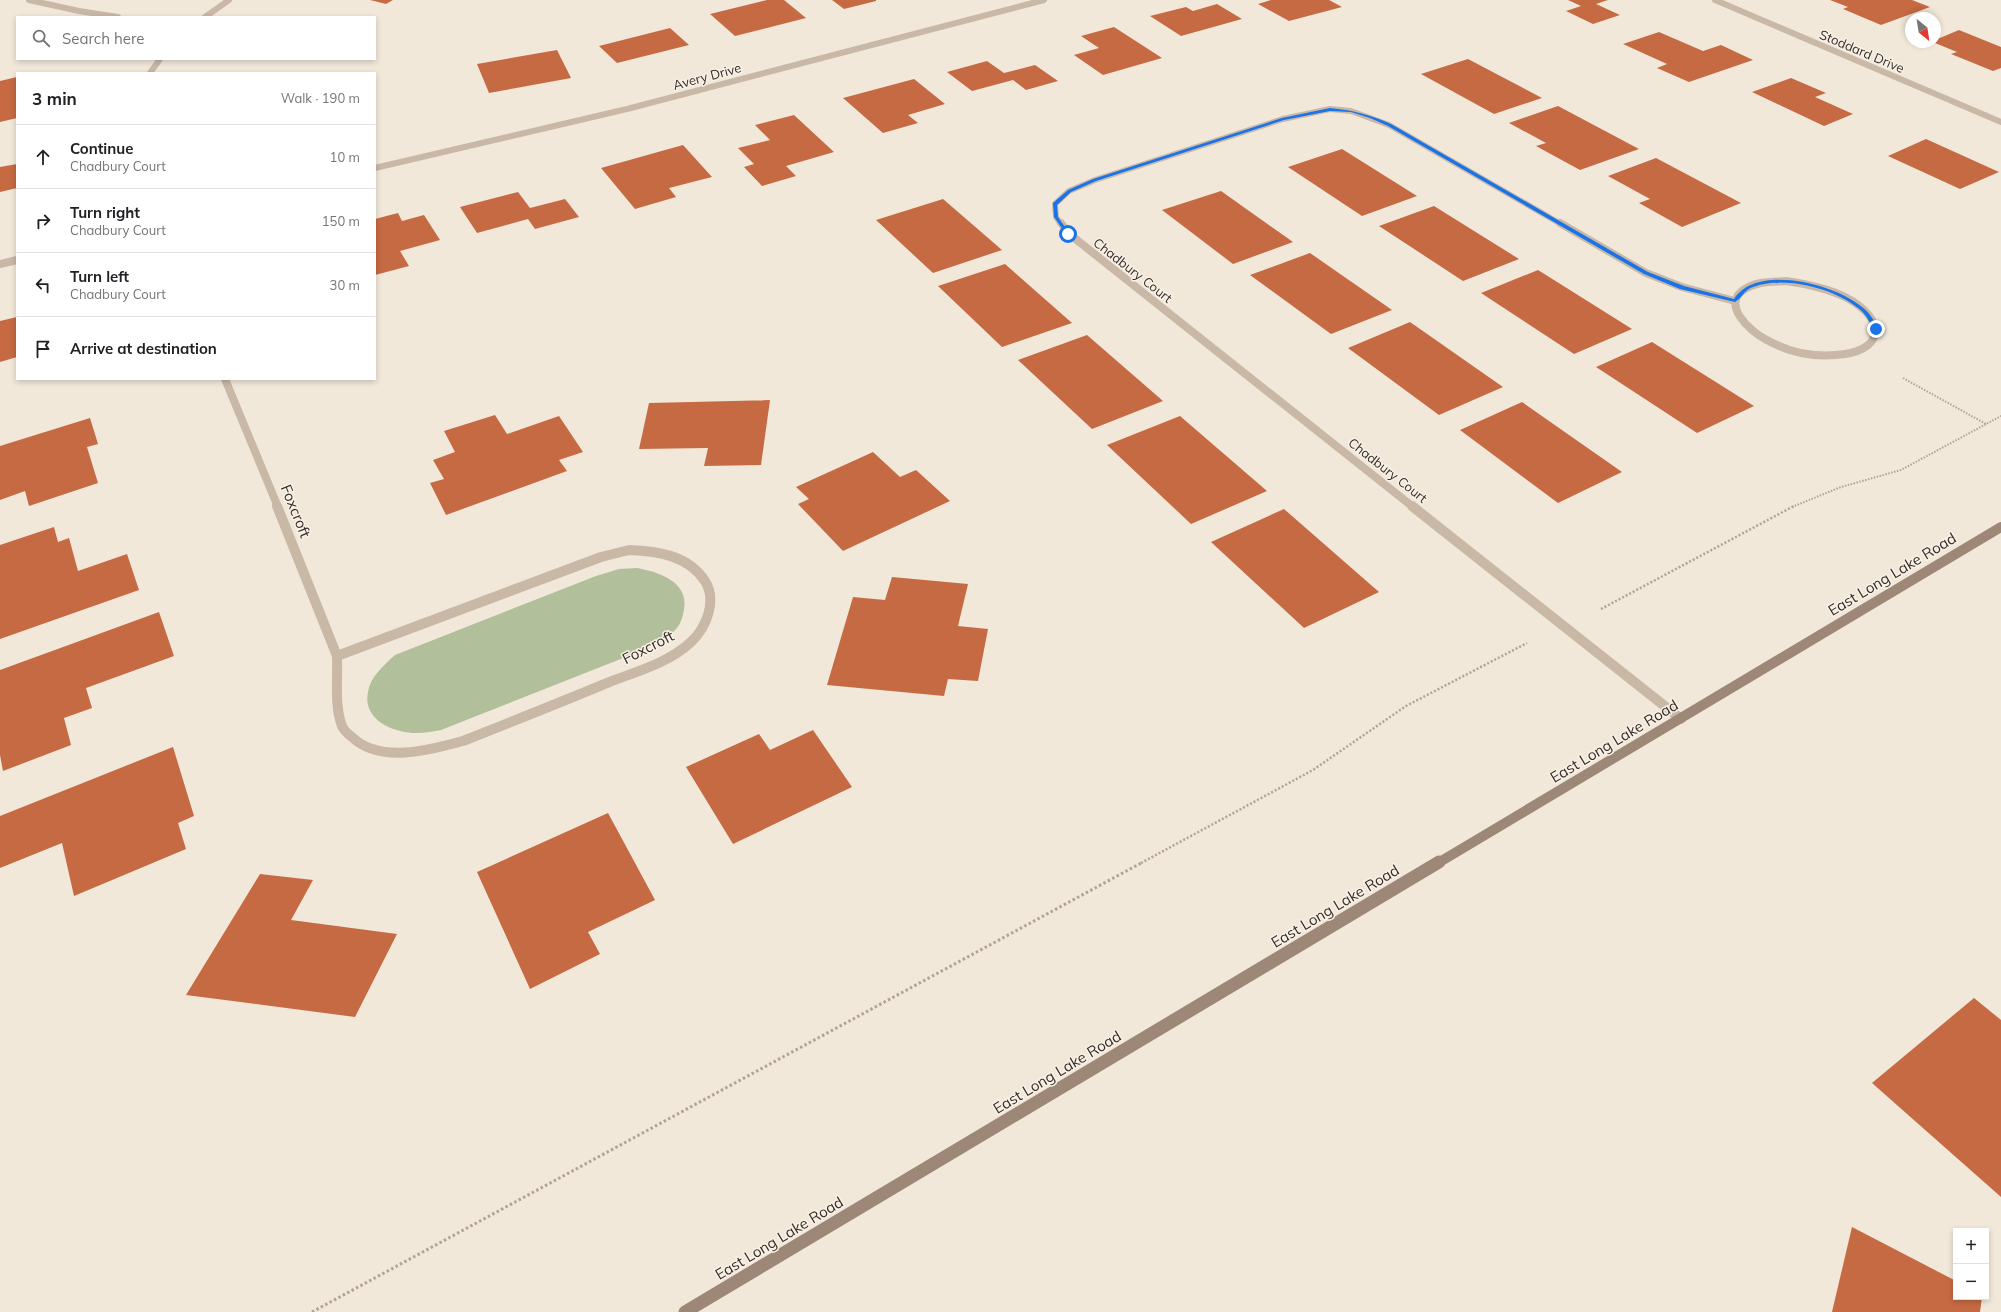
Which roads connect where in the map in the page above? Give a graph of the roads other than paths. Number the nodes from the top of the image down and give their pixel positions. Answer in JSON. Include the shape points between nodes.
{"nodes":[{"id":1,"x":29,"y":0,"type":"edge"},
{"id":2,"x":229,"y":0,"type":"edge"},
{"id":3,"x":1044,"y":0,"type":"edge"},
{"id":4,"x":1715,"y":0,"type":"edge"},
{"id":5,"x":112,"y":16,"type":"edge"},
{"id":6,"x":206,"y":16,"type":"edge"},
{"id":7,"x":159,"y":60,"type":"edge"},
{"id":8,"x":151,"y":72,"type":"edge"},
{"id":9,"x":2001,"y":122,"type":"edge"},
{"id":10,"x":376,"y":168,"type":"edge"},
{"id":11,"x":16,"y":260,"type":"edge"},
{"id":12,"x":0,"y":264,"type":"edge"},
{"id":13,"x":1735,"y":301,"type":"junction"},
{"id":14,"x":225,"y":380,"type":"edge"},
{"id":15,"x":2001,"y":527,"type":"edge"},
{"id":16,"x":337,"y":656,"type":"junction"},
{"id":17,"x":1681,"y":719,"type":"junction"},
{"id":18,"x":685,"y":1312,"type":"edge"}],
"edges":[{"from":1,"to":5,"type":"street"},
{"from":2,"to":6,"type":"street"},
{"from":3,"to":10,"type":"street","name":"Avery Drive","via":[[504,141]]},
{"from":4,"to":9,"type":"street","name":"Stoddard Drive"},
{"from":7,"to":8,"type":"street"},
{"from":11,"to":12,"type":"street"},
{"from":13,"to":13,"type":"street","via":[[1736,311],[1742,322],[1772,343],[1792,350],[1814,354],[1853,353],[1875,339],[1876,329],[1860,307],[1826,289],[1786,281],[1767,282],[1751,286],[1741,292]]},
{"from":13,"to":17,"type":"street","name":"Chadbury Court","via":[[1682,288],[1646,273],[1389,125],[1351,111],[1330,110],[1283,119],[1094,180],[1069,191],[1055,204],[1056,217],[1068,234]]},
{"from":14,"to":16,"type":"street","name":"Foxcroft"},
{"from":15,"to":17,"type":"main road","name":"East Long Lake Road"},
{"from":16,"to":16,"type":"street","name":"Foxcroft","via":[[339,714],[344,729],[363,744],[395,753],[431,750],[463,741],[658,663],[691,642],[707,621],[710,602],[705,582],[691,566],[676,556],[654,551],[629,550],[601,557]]},
{"from":17,"to":18,"type":"main road","name":"East Long Lake Road"}]}
